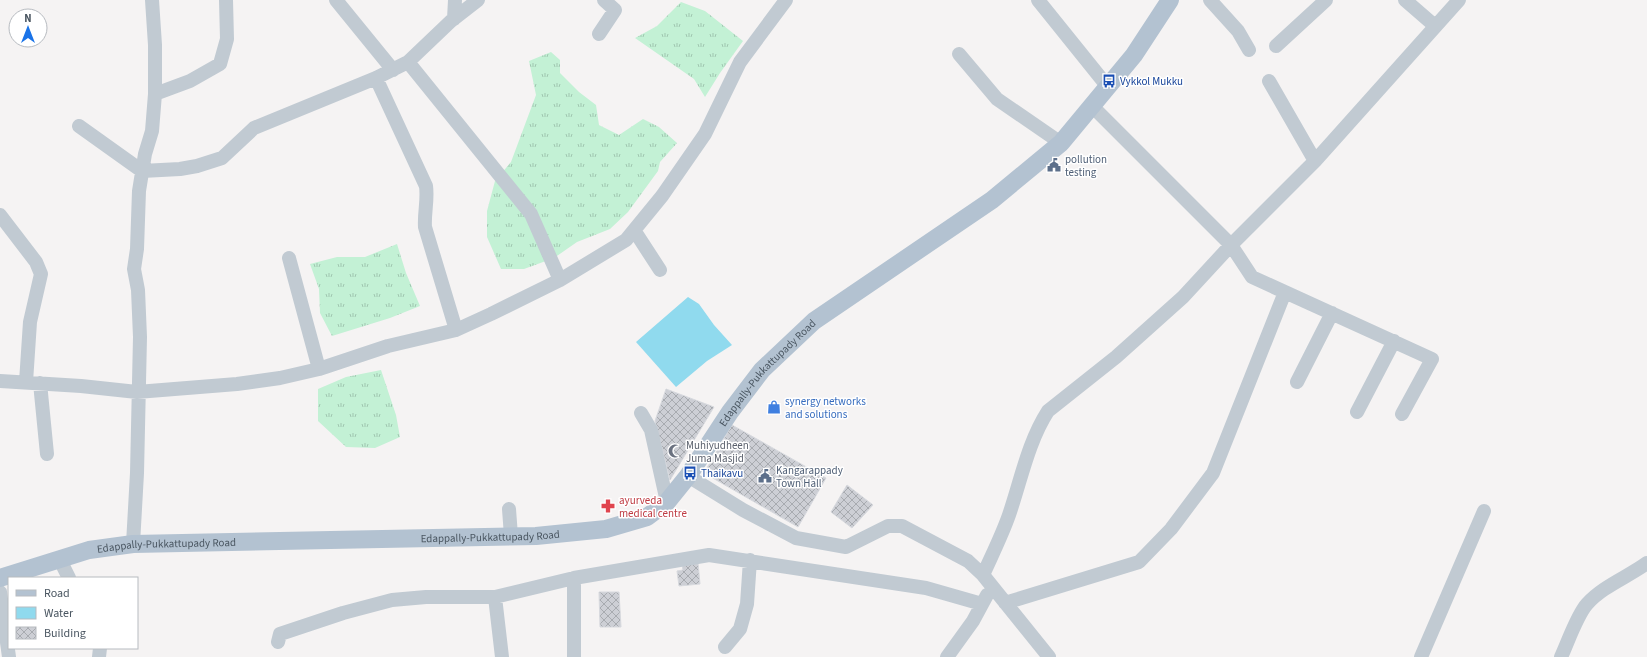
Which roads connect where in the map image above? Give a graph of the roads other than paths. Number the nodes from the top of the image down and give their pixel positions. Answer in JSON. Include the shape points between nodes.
{"nodes":[{"id":1,"x":152,"y":0,"type":"edge"},
{"id":2,"x":226,"y":0,"type":"edge"},
{"id":3,"x":336,"y":0,"type":"edge"},
{"id":4,"x":455,"y":0,"type":"edge"},
{"id":5,"x":478,"y":0,"type":"edge"},
{"id":6,"x":604,"y":0,"type":"edge"},
{"id":7,"x":786,"y":0,"type":"edge"},
{"id":8,"x":1038,"y":0,"type":"edge"},
{"id":9,"x":1170,"y":0,"type":"edge"},
{"id":10,"x":1210,"y":0,"type":"edge"},
{"id":11,"x":1326,"y":0,"type":"edge"},
{"id":12,"x":1405,"y":0,"type":"edge"},
{"id":13,"x":1459,"y":0,"type":"edge"},
{"id":14,"x":454,"y":19,"type":"junction"},
{"id":15,"x":1435,"y":26,"type":"junction"},
{"id":16,"x":599,"y":34,"type":"dead end"},
{"id":17,"x":1276,"y":46,"type":"dead end"},
{"id":18,"x":1249,"y":50,"type":"dead end"},
{"id":19,"x":959,"y":54,"type":"dead end"},
{"id":20,"x":408,"y":62,"type":"junction"},
{"id":21,"x":393,"y":70,"type":"junction"},
{"id":22,"x":376,"y":78,"type":"junction"},
{"id":23,"x":1269,"y":81,"type":"dead end"},
{"id":24,"x":1108,"y":87,"type":"junction"},
{"id":25,"x":155,"y":94,"type":"junction"},
{"id":26,"x":1092,"y":106,"type":"junction"},
{"id":27,"x":79,"y":126,"type":"dead end"},
{"id":28,"x":1060,"y":143,"type":"junction"},
{"id":29,"x":1315,"y":161,"type":"junction"},
{"id":30,"x":142,"y":171,"type":"junction"},
{"id":31,"x":0,"y":215,"type":"edge"},
{"id":32,"x":634,"y":230,"type":"junction"},
{"id":33,"x":1232,"y":245,"type":"junction"},
{"id":34,"x":288,"y":258,"type":"dead end"},
{"id":35,"x":660,"y":270,"type":"dead end"},
{"id":36,"x":560,"y":280,"type":"junction"},
{"id":37,"x":1285,"y":292,"type":"junction"},
{"id":38,"x":1332,"y":313,"type":"junction"},
{"id":39,"x":456,"y":330,"type":"junction"},
{"id":40,"x":1394,"y":341,"type":"junction"},
{"id":41,"x":319,"y":369,"type":"junction"},
{"id":42,"x":0,"y":382,"type":"edge"},
{"id":43,"x":33,"y":382,"type":"junction"},
{"id":44,"x":1297,"y":382,"type":"dead end"},
{"id":45,"x":137,"y":392,"type":"junction"},
{"id":46,"x":641,"y":412,"type":"dead end"},
{"id":47,"x":1357,"y":412,"type":"dead end"},
{"id":48,"x":1402,"y":414,"type":"dead end"},
{"id":49,"x":47,"y":454,"type":"dead end"},
{"id":50,"x":688,"y":476,"type":"junction"},
{"id":51,"x":667,"y":502,"type":"junction"},
{"id":52,"x":509,"y":508,"type":"dead end"},
{"id":53,"x":1484,"y":511,"type":"dead end"},
{"id":54,"x":511,"y":536,"type":"junction"},
{"id":55,"x":132,"y":544,"type":"junction"},
{"id":56,"x":60,"y":560,"type":"junction"},
{"id":57,"x":750,"y":560,"type":"junction"},
{"id":58,"x":1647,"y":563,"type":"edge"},
{"id":59,"x":68,"y":577,"type":"edge"},
{"id":60,"x":0,"y":578,"type":"edge"},
{"id":61,"x":574,"y":578,"type":"junction"},
{"id":62,"x":987,"y":580,"type":"junction"},
{"id":63,"x":0,"y":592,"type":"edge"},
{"id":64,"x":495,"y":597,"type":"junction"},
{"id":65,"x":1005,"y":603,"type":"junction"},
{"id":66,"x":982,"y":604,"type":"junction"},
{"id":67,"x":278,"y":642,"type":"dead end"},
{"id":68,"x":725,"y":647,"type":"dead end"},
{"id":69,"x":9,"y":657,"type":"edge"},
{"id":70,"x":502,"y":657,"type":"edge"},
{"id":71,"x":574,"y":657,"type":"edge"},
{"id":72,"x":947,"y":657,"type":"edge"},
{"id":73,"x":1049,"y":657,"type":"edge"},
{"id":74,"x":1421,"y":657,"type":"edge"},
{"id":75,"x":1561,"y":657,"type":"edge"}],
"edges":[{"from":1,"to":25,"type":"street"},
{"from":2,"to":25,"type":"street","via":[[227,39],[220,64],[190,81]]},
{"from":3,"to":21,"type":"street"},
{"from":4,"to":14,"type":"street"},
{"from":5,"to":14,"type":"street"},
{"from":6,"to":16,"type":"street","via":[[615,10]]},
{"from":7,"to":32,"type":"street","via":[[740,62],[705,134],[662,196]]},
{"from":8,"to":24,"type":"street"},
{"from":9,"to":24,"type":"main road","name":"Edappally-Pukkattupady Road","via":[[1134,55]]},
{"from":10,"to":18,"type":"street","via":[[1238,31]]},
{"from":11,"to":17,"type":"street"},
{"from":12,"to":15,"type":"street"},
{"from":13,"to":15,"type":"street"},
{"from":14,"to":20,"type":"street"},
{"from":15,"to":29,"type":"street"},
{"from":19,"to":28,"type":"street","via":[[997,99]]},
{"from":20,"to":21,"type":"street"},
{"from":20,"to":36,"type":"street","via":[[531,214]]},
{"from":21,"to":22,"type":"street"},
{"from":22,"to":30,"type":"street","via":[[254,128],[229,153],[214,161],[180,169]]},
{"from":22,"to":39,"type":"street","via":[[426,186],[428,195],[424,216],[425,227]]},
{"from":23,"to":29,"type":"street"},
{"from":24,"to":26,"type":"main road","name":"Edappally-Pukkattupady Road"},
{"from":25,"to":30,"type":"street","via":[[152,131]]},
{"from":26,"to":28,"type":"main road","name":"Edappally-Pukkattupady Road"},
{"from":26,"to":33,"type":"street"},
{"from":27,"to":30,"type":"street"},
{"from":28,"to":50,"type":"main road","name":"Edappally-Pukkattupady Road","via":[[992,200],[814,321],[762,370],[730,412]]},
{"from":29,"to":33,"type":"street"},
{"from":30,"to":45,"type":"street","via":[[134,269],[138,290],[140,337]]},
{"from":31,"to":43,"type":"street","via":[[36,262],[41,274],[30,322]]},
{"from":32,"to":35,"type":"street"},
{"from":32,"to":36,"type":"street","via":[[626,240]]},
{"from":33,"to":37,"type":"street","via":[[1252,278]]},
{"from":33,"to":62,"type":"street","via":[[1183,297],[1116,357],[1048,411],[1034,440]]},
{"from":34,"to":41,"type":"street"},
{"from":36,"to":39,"type":"street"},
{"from":37,"to":38,"type":"street"},
{"from":37,"to":65,"type":"street","via":[[1213,473],[1171,529],[1139,562]]},
{"from":38,"to":40,"type":"street"},
{"from":38,"to":44,"type":"street"},
{"from":39,"to":41,"type":"street","via":[[388,346]]},
{"from":40,"to":47,"type":"street"},
{"from":40,"to":48,"type":"street","via":[[1432,359]]},
{"from":41,"to":45,"type":"street","via":[[237,384]]},
{"from":42,"to":43,"type":"street"},
{"from":43,"to":45,"type":"street"},
{"from":43,"to":49,"type":"street"},
{"from":45,"to":55,"type":"street","via":[[137,473]]},
{"from":46,"to":51,"type":"street","via":[[651,430]]},
{"from":50,"to":51,"type":"main road","name":"Edappally-Pukkattupady Road"},
{"from":50,"to":62,"type":"street","via":[[743,510],[796,538],[846,547],[888,526],[902,526],[968,561]]},
{"from":51,"to":54,"type":"main road","name":"Edappally-Pukkattupady Road","via":[[647,517],[606,529]]},
{"from":52,"to":54,"type":"street"},
{"from":53,"to":74,"type":"street"},
{"from":54,"to":55,"type":"main road","name":"Edappally-Pukkattupady Road"},
{"from":55,"to":56,"type":"main road","name":"Edappally-Pukkattupady Road","via":[[89,550]]},
{"from":56,"to":59,"type":"street"},
{"from":56,"to":60,"type":"main road","name":"Edappally-Pukkattupady Road"},
{"from":57,"to":61,"type":"street","via":[[709,555]]},
{"from":57,"to":66,"type":"street","via":[[926,588]]},
{"from":57,"to":68,"type":"street","via":[[747,604],[742,623]]},
{"from":58,"to":75,"type":"street","via":[[1587,604]]},
{"from":61,"to":64,"type":"street"},
{"from":61,"to":71,"type":"street"},
{"from":62,"to":65,"type":"street"},
{"from":62,"to":66,"type":"street"},
{"from":63,"to":69,"type":"street"},
{"from":64,"to":67,"type":"street","via":[[426,597],[392,600],[280,634]]},
{"from":64,"to":70,"type":"street"},
{"from":65,"to":73,"type":"street"},
{"from":66,"to":72,"type":"street"}]}
